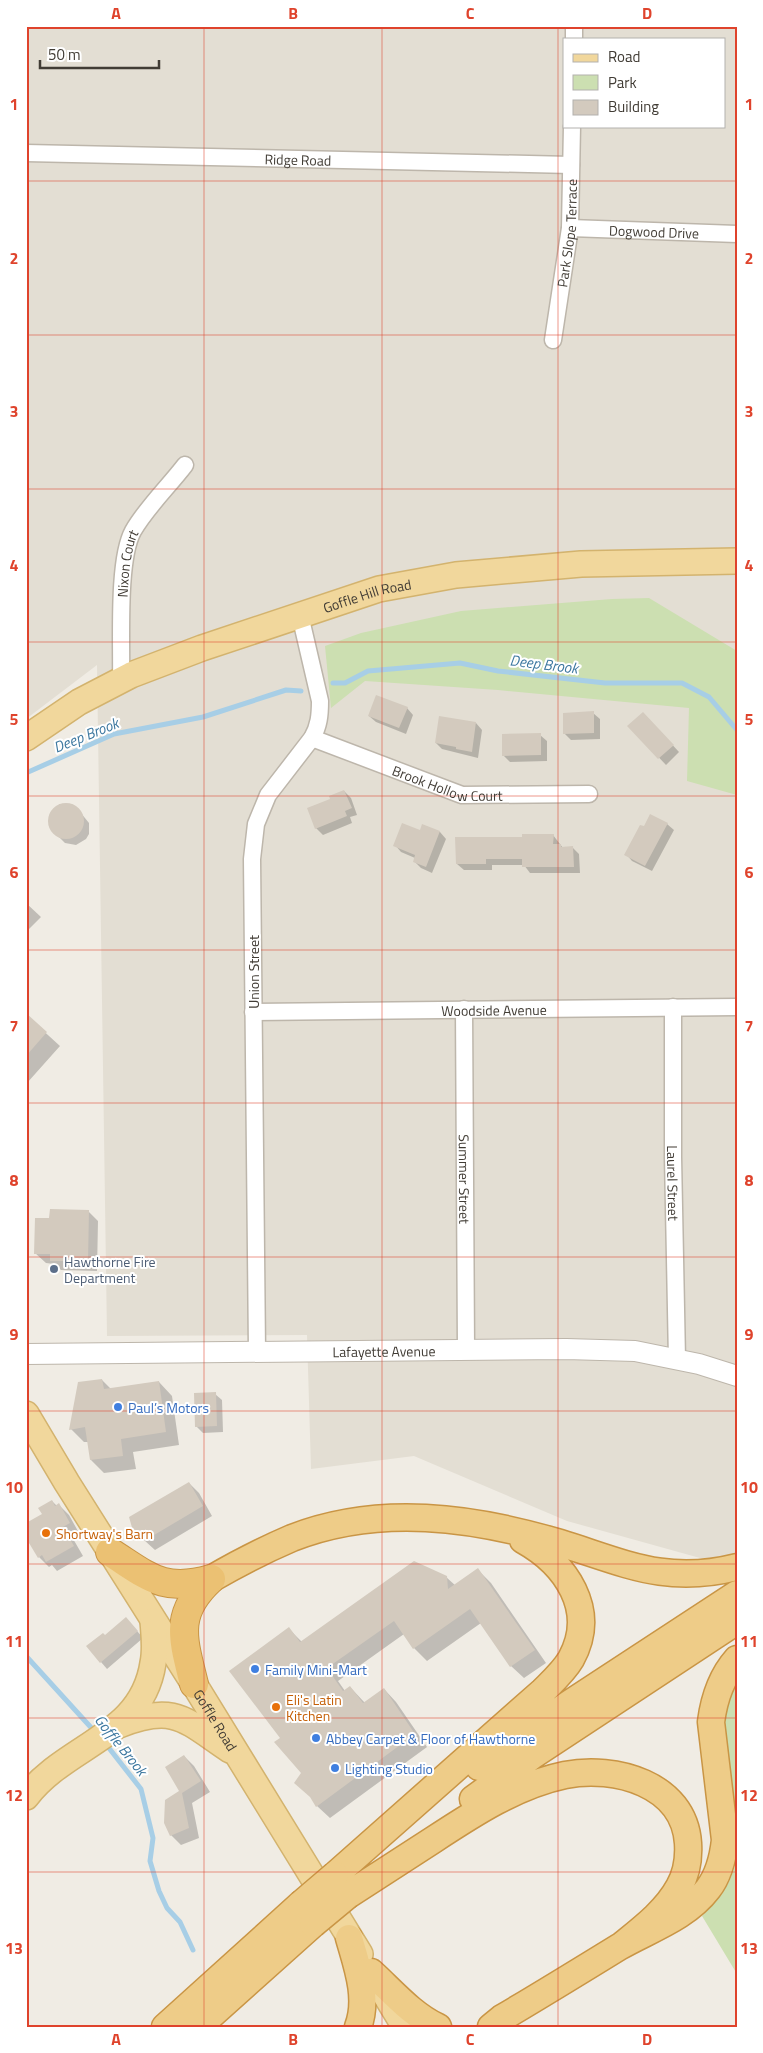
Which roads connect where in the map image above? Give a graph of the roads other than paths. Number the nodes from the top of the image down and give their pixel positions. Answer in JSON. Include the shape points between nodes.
{"nodes":[{"id":1,"x":572,"y":128,"type":"edge"},
{"id":2,"x":26,"y":154,"type":"edge"},
{"id":3,"x":571,"y":165,"type":"junction"},
{"id":4,"x":570,"y":228,"type":"junction"},
{"id":5,"x":737,"y":234,"type":"edge"},
{"id":6,"x":553,"y":340,"type":"dead end"},
{"id":7,"x":185,"y":465,"type":"dead end"},
{"id":8,"x":737,"y":561,"type":"edge"},
{"id":9,"x":300,"y":616,"type":"junction"},
{"id":10,"x":121,"y":679,"type":"junction"},
{"id":11,"x":26,"y":738,"type":"edge"},
{"id":12,"x":312,"y":738,"type":"junction"},
{"id":13,"x":589,"y":794,"type":"dead end"},
{"id":14,"x":673,"y":1007,"type":"junction"},
{"id":15,"x":737,"y":1007,"type":"edge"},
{"id":16,"x":464,"y":1009,"type":"junction"},
{"id":17,"x":253,"y":1012,"type":"junction"},
{"id":18,"x":466,"y":1350,"type":"junction"},
{"id":19,"x":258,"y":1351,"type":"junction"},
{"id":20,"x":26,"y":1354,"type":"edge"},
{"id":21,"x":677,"y":1360,"type":"junction"},
{"id":22,"x":737,"y":1376,"type":"edge"},
{"id":23,"x":26,"y":1414,"type":"edge"},
{"id":24,"x":490,"y":1526,"type":"junction"},
{"id":25,"x":110,"y":1552,"type":"junction"},
{"id":26,"x":737,"y":1567,"type":"edge"},
{"id":27,"x":211,"y":1579,"type":"junction"},
{"id":28,"x":737,"y":1594,"type":"edge"},
{"id":29,"x":737,"y":1620,"type":"edge"},
{"id":30,"x":152,"y":1621,"type":"junction"},
{"id":31,"x":737,"y":1659,"type":"edge"},
{"id":32,"x":194,"y":1684,"type":"junction"},
{"id":33,"x":107,"y":1733,"type":"junction"},
{"id":34,"x":236,"y":1754,"type":"junction"},
{"id":35,"x":26,"y":1797,"type":"edge"},
{"id":36,"x":341,"y":1885,"type":"junction"},
{"id":37,"x":307,"y":1914,"type":"junction"},
{"id":38,"x":349,"y":1938,"type":"junction"},
{"id":39,"x":621,"y":1946,"type":"junction"},
{"id":40,"x":245,"y":1952,"type":"junction"},
{"id":41,"x":371,"y":1972,"type":"junction"},
{"id":42,"x":497,"y":2023,"type":"edge"},
{"id":43,"x":150,"y":2027,"type":"edge"},
{"id":44,"x":164,"y":2027,"type":"edge"},
{"id":45,"x":198,"y":2027,"type":"edge"},
{"id":46,"x":220,"y":2027,"type":"edge"},
{"id":47,"x":358,"y":2027,"type":"edge"},
{"id":48,"x":405,"y":2027,"type":"edge"},
{"id":49,"x":438,"y":2027,"type":"edge"},
{"id":50,"x":477,"y":2027,"type":"edge"}],
"edges":[{"from":1,"to":3,"type":"street","name":"Park Slope Terrace"},
{"from":2,"to":3,"type":"street","name":"Ridge Road"},
{"from":3,"to":4,"type":"street","name":"Park Slope Terrace"},
{"from":4,"to":5,"type":"street","name":"Dogwood Drive"},
{"from":4,"to":6,"type":"street","name":"Park Slope Terrace"},
{"from":7,"to":10,"type":"street","name":"Nixon Court","via":[[132,533],[124,571]]},
{"from":8,"to":9,"type":"main road","name":"Goffle Hill Road","via":[[581,564],[456,575],[379,589]]},
{"from":9,"to":10,"type":"main road","name":"Goffle Hill Road"},
{"from":9,"to":12,"type":"street","name":"Union Street","via":[[320,701],[320,716]]},
{"from":10,"to":11,"type":"main road","name":"Goffle Hill Road","via":[[79,702]]},
{"from":12,"to":13,"type":"street","name":"Brook Hollow Court","via":[[452,793]]},
{"from":12,"to":17,"type":"street","name":"Union Street","via":[[268,795],[256,824],[252,859]]},
{"from":14,"to":15,"type":"street","name":"Woodside Avenue"},
{"from":14,"to":16,"type":"street","name":"Woodside Avenue"},
{"from":14,"to":21,"type":"street","name":"Laurel Street"},
{"from":16,"to":17,"type":"street","name":"Woodside Avenue"},
{"from":16,"to":18,"type":"street","name":"Summer Street"},
{"from":17,"to":19,"type":"street","name":"Union Street"},
{"from":18,"to":19,"type":"street","name":"Lafayette Avenue"},
{"from":18,"to":21,"type":"street","name":"Lafayette Avenue","via":[[635,1351]]},
{"from":19,"to":20,"type":"street","name":"Lafayette Avenue"},
{"from":21,"to":22,"type":"street","name":"Lafayette Avenue"},
{"from":23,"to":25,"type":"main road","name":"Goffle Road"},
{"from":24,"to":26,"type":"highway","via":[[650,1572],[694,1574]]},
{"from":24,"to":27,"type":"highway","via":[[432,1518],[348,1523],[294,1538]]},
{"from":24,"to":36,"type":"highway","via":[[534,1546],[564,1573],[580,1609],[578,1644],[559,1675]]},
{"from":25,"to":27,"type":"highway","via":[[140,1572],[170,1584],[184,1585]]},
{"from":25,"to":30,"type":"main road","name":"Goffle Road"},
{"from":27,"to":32,"type":"highway","via":[[197,1591],[184,1622],[184,1640]]},
{"from":28,"to":36,"type":"highway","via":[[429,1803]]},
{"from":29,"to":36,"type":"highway"},
{"from":30,"to":32,"type":"main road","name":"Goffle Road"},
{"from":30,"to":33,"type":"main road","via":[[154,1661],[150,1680],[131,1713]]},
{"from":31,"to":39,"type":"highway","via":[[720,1686],[711,1722],[725,1840],[717,1875],[693,1904],[674,1918]]},
{"from":32,"to":34,"type":"main road","name":"Goffle Road"},
{"from":33,"to":34,"type":"main road","via":[[152,1714],[164,1714],[186,1721]]},
{"from":33,"to":35,"type":"main road","via":[[47,1775]]},
{"from":34,"to":38,"type":"main road","name":"Goffle Road"},
{"from":36,"to":37,"type":"highway","bridge":true},
{"from":36,"to":39,"type":"highway","via":[[519,1790],[544,1780],[602,1773],[629,1777],[648,1784],[675,1807],[688,1836],[689,1852],[680,1886],[669,1902]]},
{"from":37,"to":40,"type":"highway"},
{"from":37,"to":45,"type":"highway"},
{"from":37,"to":46,"type":"highway"},
{"from":38,"to":41,"type":"main road","name":"Goffle Road"},
{"from":38,"to":47,"type":"highway","via":[[362,1988]]},
{"from":39,"to":42,"type":"highway"},
{"from":40,"to":43,"type":"main road"},
{"from":40,"to":44,"type":"highway"},
{"from":41,"to":48,"type":"main road","name":"Goffle Road"},
{"from":41,"to":49,"type":"highway","via":[[411,2009]]},
{"from":42,"to":50,"type":"highway"}]}
